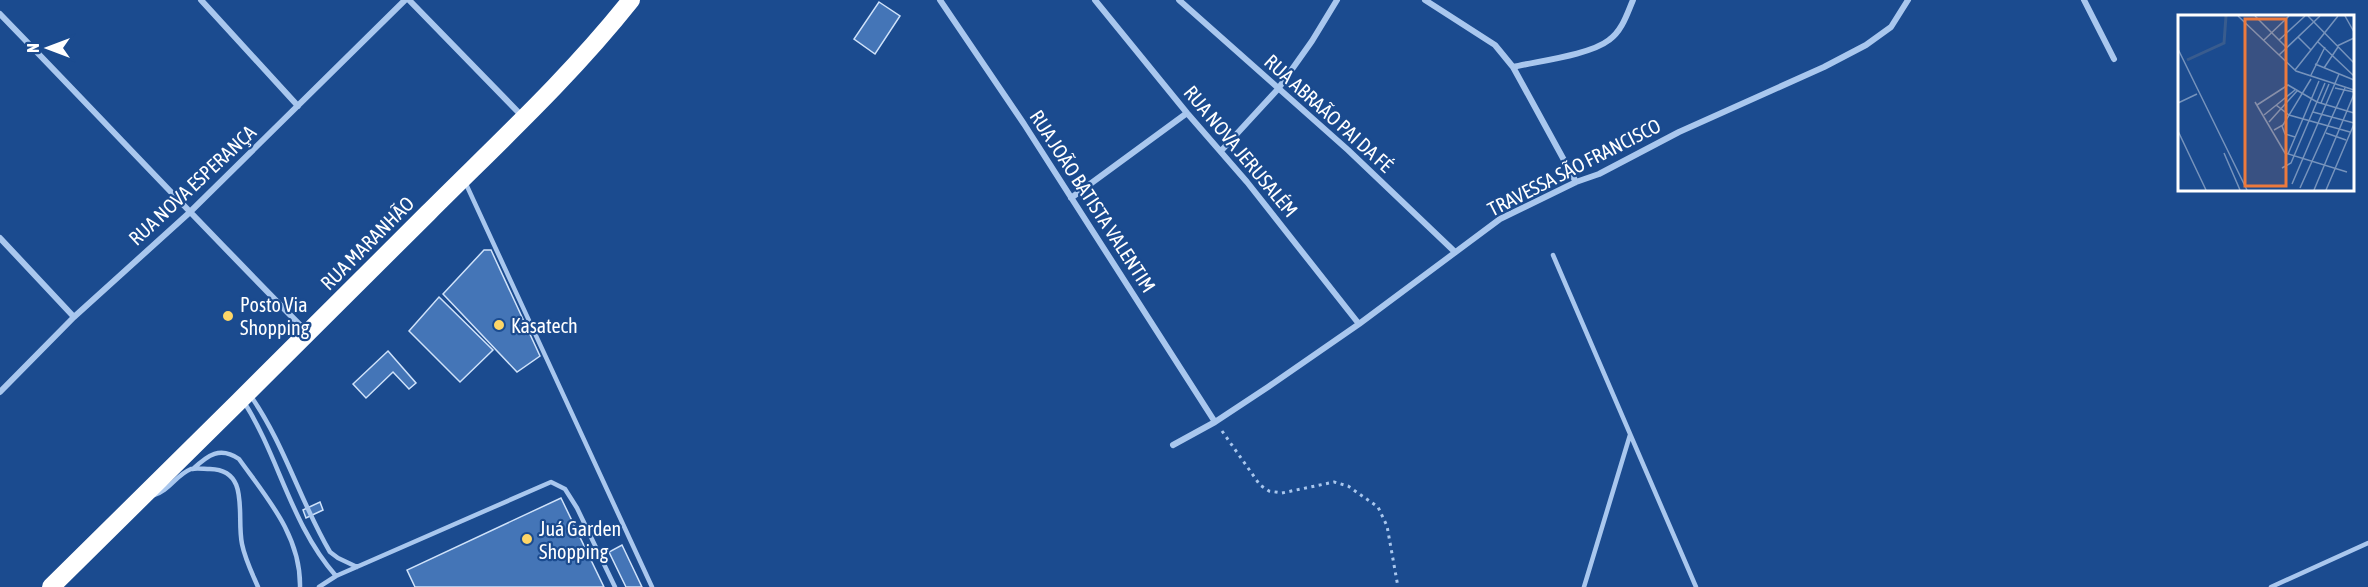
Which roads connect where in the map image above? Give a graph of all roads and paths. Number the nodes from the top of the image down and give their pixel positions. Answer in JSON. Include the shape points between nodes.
{"nodes":[{"id":1,"x":201,"y":0,"type":"edge"},
{"id":2,"x":405,"y":0,"type":"edge"},
{"id":3,"x":409,"y":0,"type":"edge"},
{"id":4,"x":631,"y":0,"type":"edge"},
{"id":5,"x":940,"y":0,"type":"edge"},
{"id":6,"x":1095,"y":0,"type":"edge"},
{"id":7,"x":1179,"y":0,"type":"edge"},
{"id":8,"x":1337,"y":0,"type":"edge"},
{"id":9,"x":1425,"y":0,"type":"edge"},
{"id":10,"x":1633,"y":0,"type":"edge"},
{"id":11,"x":1908,"y":0,"type":"edge"},
{"id":12,"x":2084,"y":0,"type":"edge"},
{"id":13,"x":0,"y":14,"type":"edge"},
{"id":14,"x":2114,"y":59,"type":"dead end"},
{"id":15,"x":1513,"y":67,"type":"junction"},
{"id":16,"x":1278,"y":89,"type":"junction"},
{"id":17,"x":298,"y":106,"type":"junction"},
{"id":18,"x":1187,"y":113,"type":"junction"},
{"id":19,"x":524,"y":117,"type":"junction"},
{"id":20,"x":1221,"y":151,"type":"junction"},
{"id":21,"x":463,"y":178,"type":"junction"},
{"id":22,"x":1576,"y":182,"type":"junction"},
{"id":23,"x":1071,"y":198,"type":"junction"},
{"id":24,"x":189,"y":213,"type":"junction"},
{"id":25,"x":0,"y":238,"type":"edge"},
{"id":26,"x":1455,"y":252,"type":"junction"},
{"id":27,"x":1554,"y":255,"type":"dead end"},
{"id":28,"x":74,"y":318,"type":"junction"},
{"id":29,"x":1359,"y":324,"type":"junction"},
{"id":30,"x":309,"y":334,"type":"junction"},
{"id":31,"x":0,"y":392,"type":"edge"},
{"id":32,"x":245,"y":396,"type":"junction"},
{"id":33,"x":1215,"y":422,"type":"junction"},
{"id":34,"x":1630,"y":434,"type":"junction"},
{"id":35,"x":1173,"y":445,"type":"dead end"},
{"id":36,"x":193,"y":469,"type":"junction"},
{"id":37,"x":141,"y":499,"type":"junction"},
{"id":38,"x":2368,"y":543,"type":"edge"},
{"id":39,"x":357,"y":567,"type":"junction"},
{"id":40,"x":336,"y":576,"type":"junction"},
{"id":41,"x":51,"y":587,"type":"edge"},
{"id":42,"x":258,"y":587,"type":"edge"},
{"id":43,"x":300,"y":587,"type":"edge"},
{"id":44,"x":320,"y":587,"type":"edge"},
{"id":45,"x":615,"y":587,"type":"edge"},
{"id":46,"x":652,"y":587,"type":"edge"},
{"id":47,"x":1398,"y":587,"type":"edge"},
{"id":48,"x":1584,"y":587,"type":"edge"},
{"id":49,"x":1696,"y":587,"type":"edge"},
{"id":50,"x":2271,"y":587,"type":"edge"}],
"edges":[{"from":1,"to":17,"type":"street"},
{"from":2,"to":17,"type":"street","name":"RUA NOVA ESPERANÇA"},
{"from":3,"to":19,"type":"street"},
{"from":4,"to":19,"type":"highway","name":"RUA MARANHÃO"},
{"from":5,"to":23,"type":"street","name":"RUA JOÃO BATISTA VALENTIM"},
{"from":6,"to":18,"type":"street","name":"RUA NOVA JERUSALÉM"},
{"from":7,"to":16,"type":"street","name":"RUA ABRAÃO PAI DA FÉ"},
{"from":8,"to":16,"type":"street"},
{"from":9,"to":15,"type":"street","via":[[1495,45]]},
{"from":10,"to":15,"type":"street","via":[[1622,26],[1609,40],[1590,50]]},
{"from":11,"to":22,"type":"street","name":"TRAVESSA SÃO FRANCISCO","via":[[1891,27],[1866,45]]},
{"from":12,"to":14,"type":"street"},
{"from":13,"to":24,"type":"street"},
{"from":15,"to":22,"type":"street"},
{"from":16,"to":20,"type":"street"},
{"from":16,"to":26,"type":"street","name":"RUA ABRAÃO PAI DA FÉ"},
{"from":17,"to":24,"type":"street","name":"RUA NOVA ESPERANÇA"},
{"from":18,"to":20,"type":"street","name":"RUA NOVA JERUSALÉM"},
{"from":18,"to":23,"type":"street"},
{"from":19,"to":21,"type":"highway","name":"RUA MARANHÃO"},
{"from":20,"to":29,"type":"street","name":"RUA NOVA JERUSALÉM"},
{"from":21,"to":30,"type":"highway","name":"RUA MARANHÃO"},
{"from":21,"to":46,"type":"lane"},
{"from":22,"to":26,"type":"street","name":"TRAVESSA SÃO FRANCISCO","via":[[1500,219]]},
{"from":23,"to":33,"type":"street","name":"RUA JOÃO BATISTA VALENTIM"},
{"from":24,"to":28,"type":"street","name":"RUA NOVA ESPERANÇA"},
{"from":24,"to":30,"type":"street"},
{"from":25,"to":28,"type":"street"},
{"from":26,"to":29,"type":"street","name":"TRAVESSA SÃO FRANCISCO"},
{"from":27,"to":34,"type":"lane"},
{"from":28,"to":31,"type":"street","name":"RUA NOVA ESPERANÇA"},
{"from":29,"to":33,"type":"street","name":"TRAVESSA SÃO FRANCISCO"},
{"from":30,"to":32,"type":"highway","name":"RUA MARANHÃO"},
{"from":32,"to":37,"type":"highway","name":"RUA MARANHÃO"},
{"from":32,"to":39,"type":"lane","via":[[273,430],[330,552]]},
{"from":32,"to":40,"type":"lane","via":[[311,543]]},
{"from":33,"to":35,"type":"street","name":"TRAVESSA SÃO FRANCISCO"},
{"from":33,"to":47,"type":"path","via":[[1269,491],[1282,493],[1334,482],[1348,486],[1378,507],[1388,526]]},
{"from":34,"to":48,"type":"lane"},
{"from":34,"to":49,"type":"lane"},
{"from":36,"to":37,"type":"lane","via":[[163,492]]},
{"from":36,"to":42,"type":"lane","via":[[221,470],[237,484],[242,544]]},
{"from":36,"to":43,"type":"lane","via":[[217,452],[239,459],[286,527],[300,567]]},
{"from":37,"to":41,"type":"highway","name":"RUA MARANHÃO"},
{"from":38,"to":50,"type":"lane"},
{"from":39,"to":40,"type":"lane"},
{"from":39,"to":45,"type":"lane","via":[[551,482],[565,489],[577,508]]},
{"from":40,"to":44,"type":"lane"}]}
